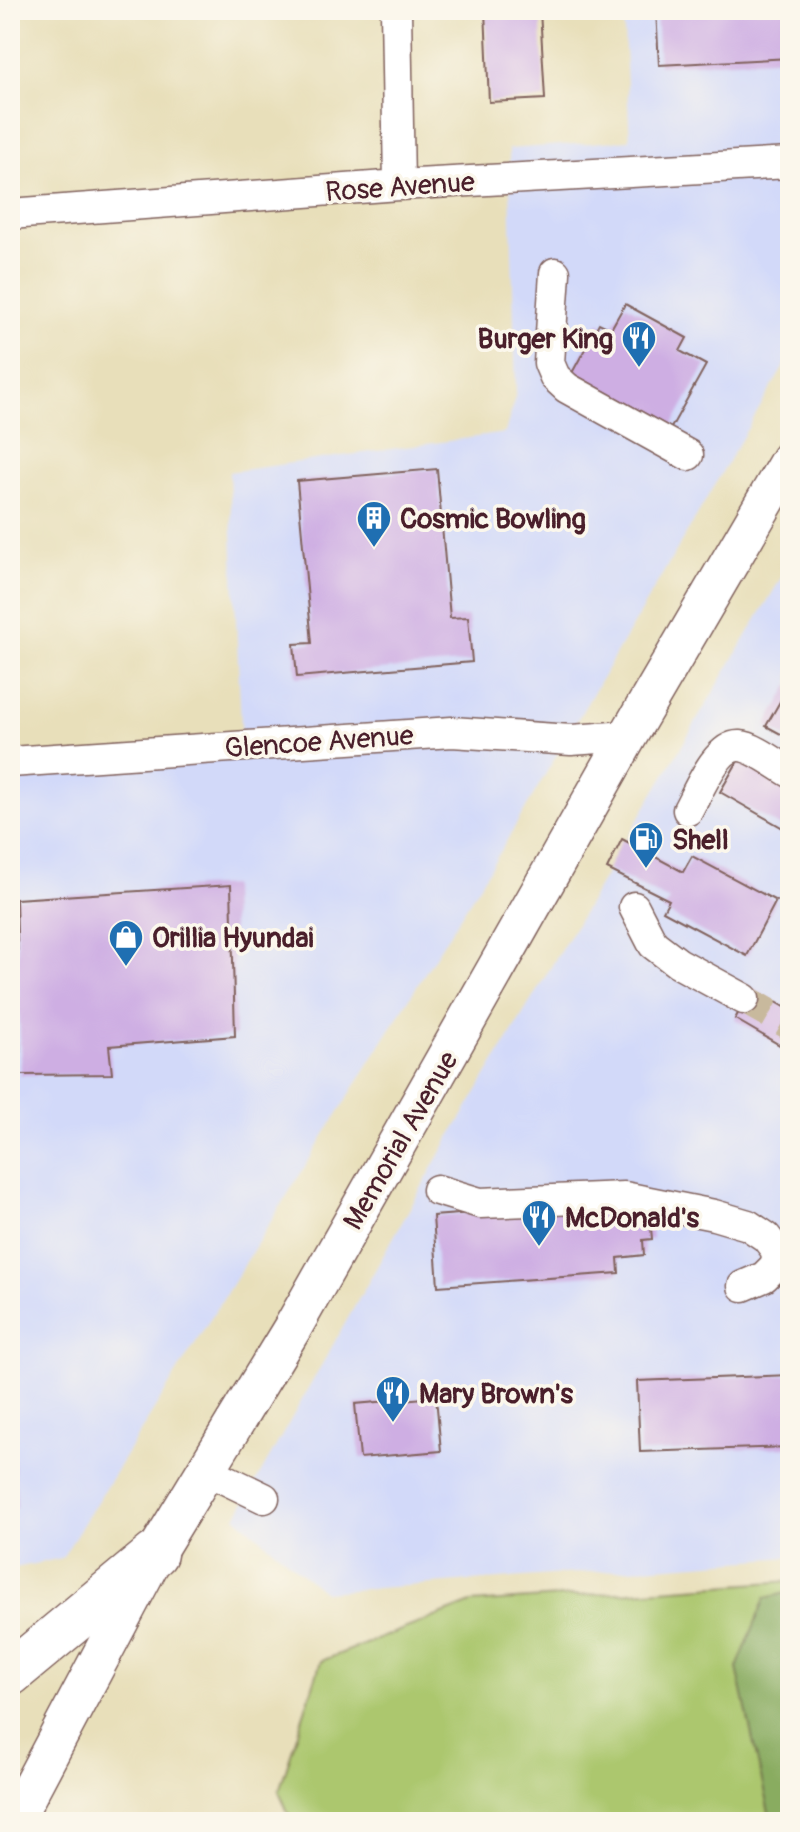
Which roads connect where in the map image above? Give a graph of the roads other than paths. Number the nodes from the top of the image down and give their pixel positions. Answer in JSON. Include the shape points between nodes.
{"nodes":[{"id":1,"x":396,"y":10,"type":"edge"},
{"id":2,"x":790,"y":163,"type":"edge"},
{"id":3,"x":399,"y":185,"type":"junction"},
{"id":4,"x":10,"y":214,"type":"edge"},
{"id":5,"x":555,"y":273,"type":"dead end"},
{"id":6,"x":688,"y":455,"type":"dead end"},
{"id":7,"x":786,"y":477,"type":"edge"},
{"id":8,"x":628,"y":736,"type":"junction"},
{"id":9,"x":10,"y":762,"type":"edge"},
{"id":10,"x":790,"y":772,"type":"edge"},
{"id":11,"x":688,"y":810,"type":"dead end"},
{"id":12,"x":634,"y":907,"type":"dead end"},
{"id":13,"x":744,"y":999,"type":"tunnel mouth"},
{"id":14,"x":437,"y":1190,"type":"dead end"},
{"id":15,"x":743,"y":1286,"type":"dead end"},
{"id":16,"x":206,"y":1470,"type":"junction"},
{"id":17,"x":264,"y":1498,"type":"dead end"},
{"id":18,"x":155,"y":1554,"type":"junction"},
{"id":19,"x":10,"y":1674,"type":"edge"},
{"id":20,"x":13,"y":1822,"type":"edge"}],
"edges":[{"from":1,"to":3,"type":"street"},
{"from":2,"to":3,"type":"street","name":"Rose Avenue"},
{"from":3,"to":4,"type":"street","name":"Rose Avenue"},
{"from":5,"to":6,"type":"street","via":[[549,363],[555,377]]},
{"from":7,"to":8,"type":"main road","name":"Memorial Avenue"},
{"from":8,"to":9,"type":"street","name":"Glencoe Avenue","via":[[571,740],[452,732]]},
{"from":8,"to":16,"type":"main road","name":"Memorial Avenue","via":[[325,1272]]},
{"from":10,"to":11,"type":"street","via":[[749,748],[725,749]]},
{"from":12,"to":13,"type":"street","via":[[653,944]]},
{"from":14,"to":15,"type":"street","via":[[489,1204],[624,1197],[748,1225],[766,1237],[777,1260],[764,1277]]},
{"from":16,"to":17,"type":"street"},
{"from":16,"to":18,"type":"main road","name":"Memorial Avenue"},
{"from":18,"to":19,"type":"highway"},
{"from":18,"to":20,"type":"main road","name":"Memorial Avenue"}]}
